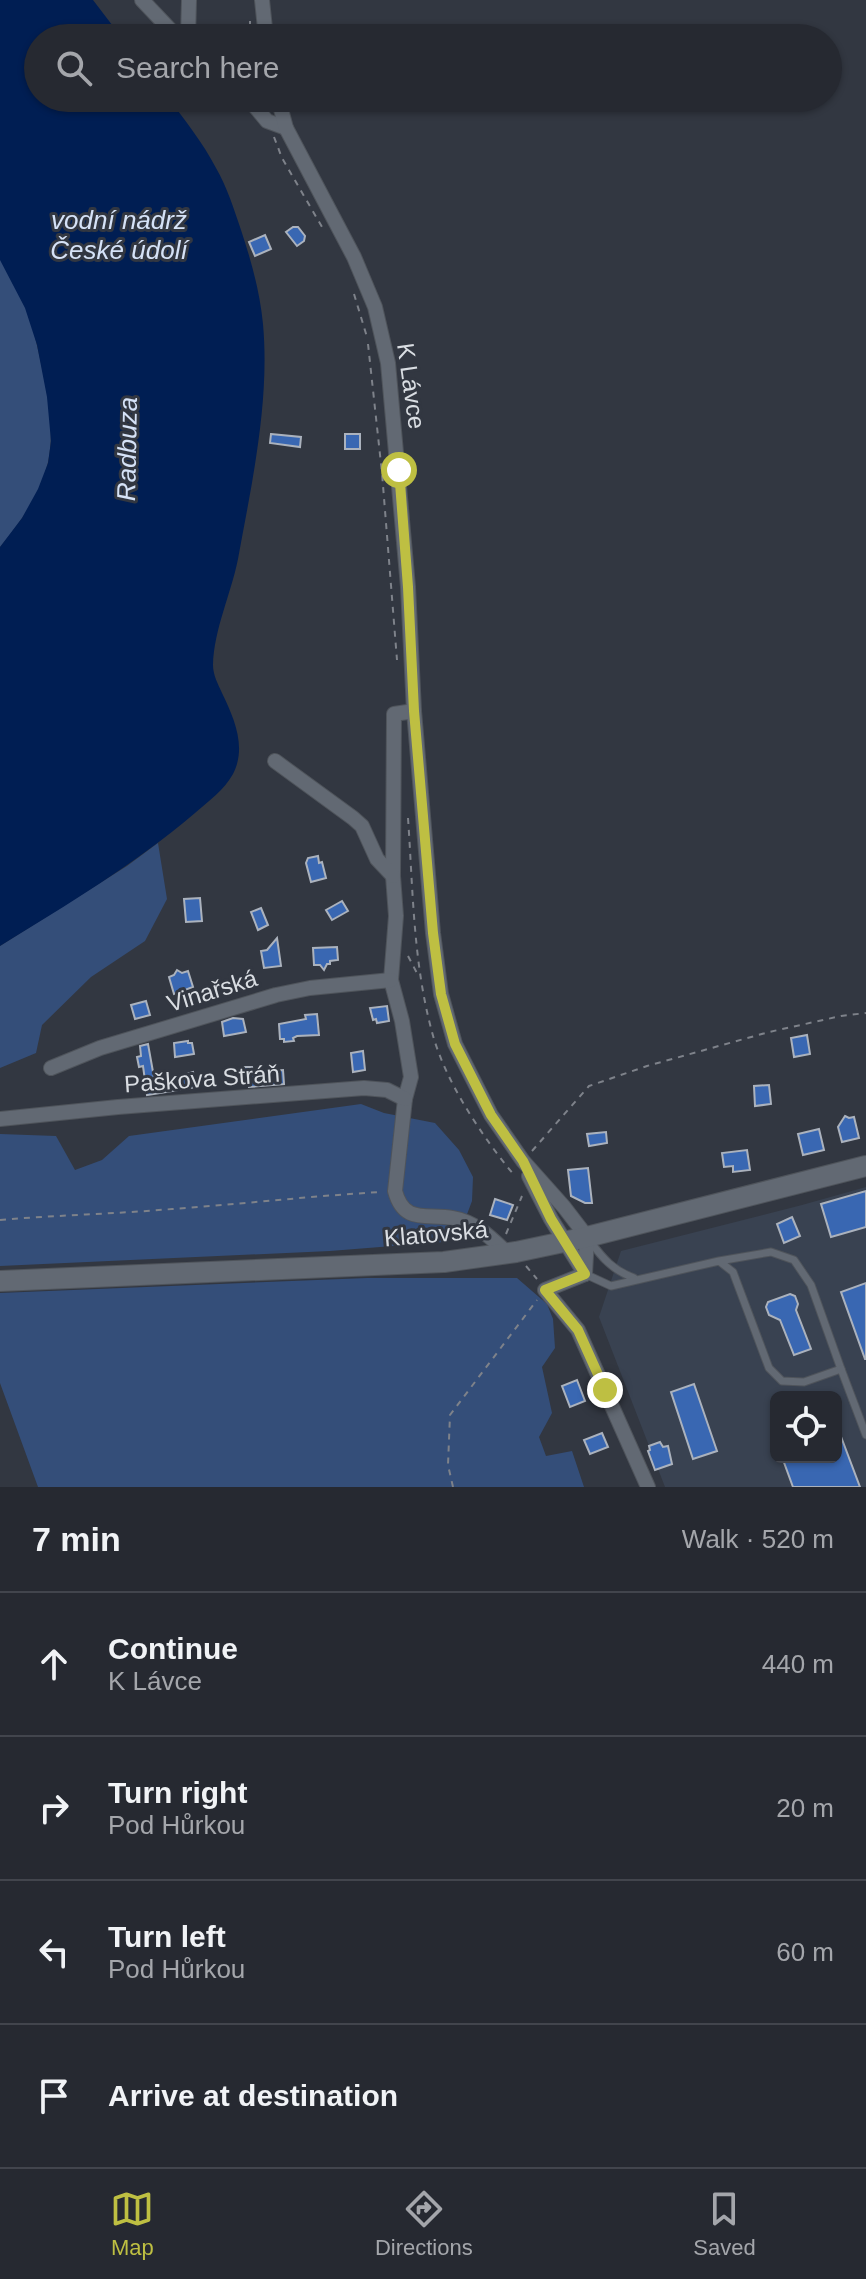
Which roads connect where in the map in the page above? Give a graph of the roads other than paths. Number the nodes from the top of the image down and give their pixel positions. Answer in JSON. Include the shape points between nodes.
{"nodes":[{"id":1,"x":142,"y":0,"type":"edge"},
{"id":2,"x":189,"y":0,"type":"edge"},
{"id":3,"x":262,"y":0,"type":"edge"},
{"id":4,"x":165,"y":24,"type":"edge"},
{"id":5,"x":188,"y":24,"type":"edge"},
{"id":6,"x":265,"y":24,"type":"edge"},
{"id":7,"x":260,"y":112,"type":"edge"},
{"id":8,"x":282,"y":112,"type":"edge"},
{"id":9,"x":286,"y":128,"type":"junction"},
{"id":10,"x":414,"y":711,"type":"junction"},
{"id":11,"x":275,"y":761,"type":"dead end"},
{"id":12,"x":393,"y":876,"type":"junction"},
{"id":13,"x":391,"y":980,"type":"junction"},
{"id":14,"x":51,"y":1068,"type":"dead end"},
{"id":15,"x":405,"y":1099,"type":"junction"},
{"id":16,"x":0,"y":1119,"type":"edge"},
{"id":17,"x":523,"y":1161,"type":"junction"},
{"id":18,"x":866,"y":1166,"type":"edge"},
{"id":19,"x":587,"y":1237,"type":"junction"},
{"id":20,"x":566,"y":1241,"type":"junction"},
{"id":21,"x":508,"y":1251,"type":"junction"},
{"id":22,"x":719,"y":1261,"type":"junction"},
{"id":23,"x":585,"y":1274,"type":"junction"},
{"id":24,"x":637,"y":1278,"type":"junction"},
{"id":25,"x":0,"y":1281,"type":"edge"},
{"id":26,"x":841,"y":1369,"type":"junction"},
{"id":27,"x":866,"y":1435,"type":"edge"},
{"id":28,"x":648,"y":1487,"type":"edge"}],
"edges":[{"from":1,"to":4,"type":"street"},
{"from":2,"to":5,"type":"street"},
{"from":3,"to":6,"type":"street"},
{"from":7,"to":9,"type":"street"},
{"from":8,"to":9,"type":"street","name":"K Lávce"},
{"from":9,"to":10,"type":"street","name":"K Lávce","via":[[354,257],[375,307],[388,363]]},
{"from":10,"to":12,"type":"street","via":[[394,714]]},
{"from":10,"to":17,"type":"street","name":"K Lávce","via":[[441,994],[455,1044],[491,1115]]},
{"from":11,"to":12,"type":"street","via":[[362,826],[377,859]]},
{"from":12,"to":13,"type":"street"},
{"from":13,"to":14,"type":"street","name":"Vinařská","via":[[276,995]]},
{"from":13,"to":15,"type":"street","via":[[411,1077]]},
{"from":15,"to":16,"type":"street","name":"Paškova Stráň","via":[[387,1090],[364,1088]]},
{"from":15,"to":21,"type":"street","via":[[398,1204],[426,1217],[454,1218],[484,1231]]},
{"from":17,"to":19,"type":"street","name":"K Lávce"},
{"from":17,"to":20,"type":"street","name":"K Lávce"},
{"from":18,"to":19,"type":"main road","name":"Klatovská"},
{"from":19,"to":20,"type":"main road","name":"Klatovská"},
{"from":19,"to":23,"type":"street"},
{"from":19,"to":24,"type":"lane","via":[[618,1272]]},
{"from":20,"to":21,"type":"main road","name":"Klatovská"},
{"from":20,"to":23,"type":"street","name":"K Lávce"},
{"from":21,"to":25,"type":"main road","name":"Klatovská","via":[[444,1262]]},
{"from":22,"to":24,"type":"lane"},
{"from":22,"to":26,"type":"lane","via":[[771,1252],[794,1260],[811,1285]]},
{"from":22,"to":26,"type":"lane","via":[[733,1272],[769,1368],[782,1381],[804,1382]]},
{"from":23,"to":24,"type":"lane","via":[[611,1286]]},
{"from":23,"to":28,"type":"street","via":[[545,1290],[578,1330]]},
{"from":26,"to":27,"type":"lane"}]}
